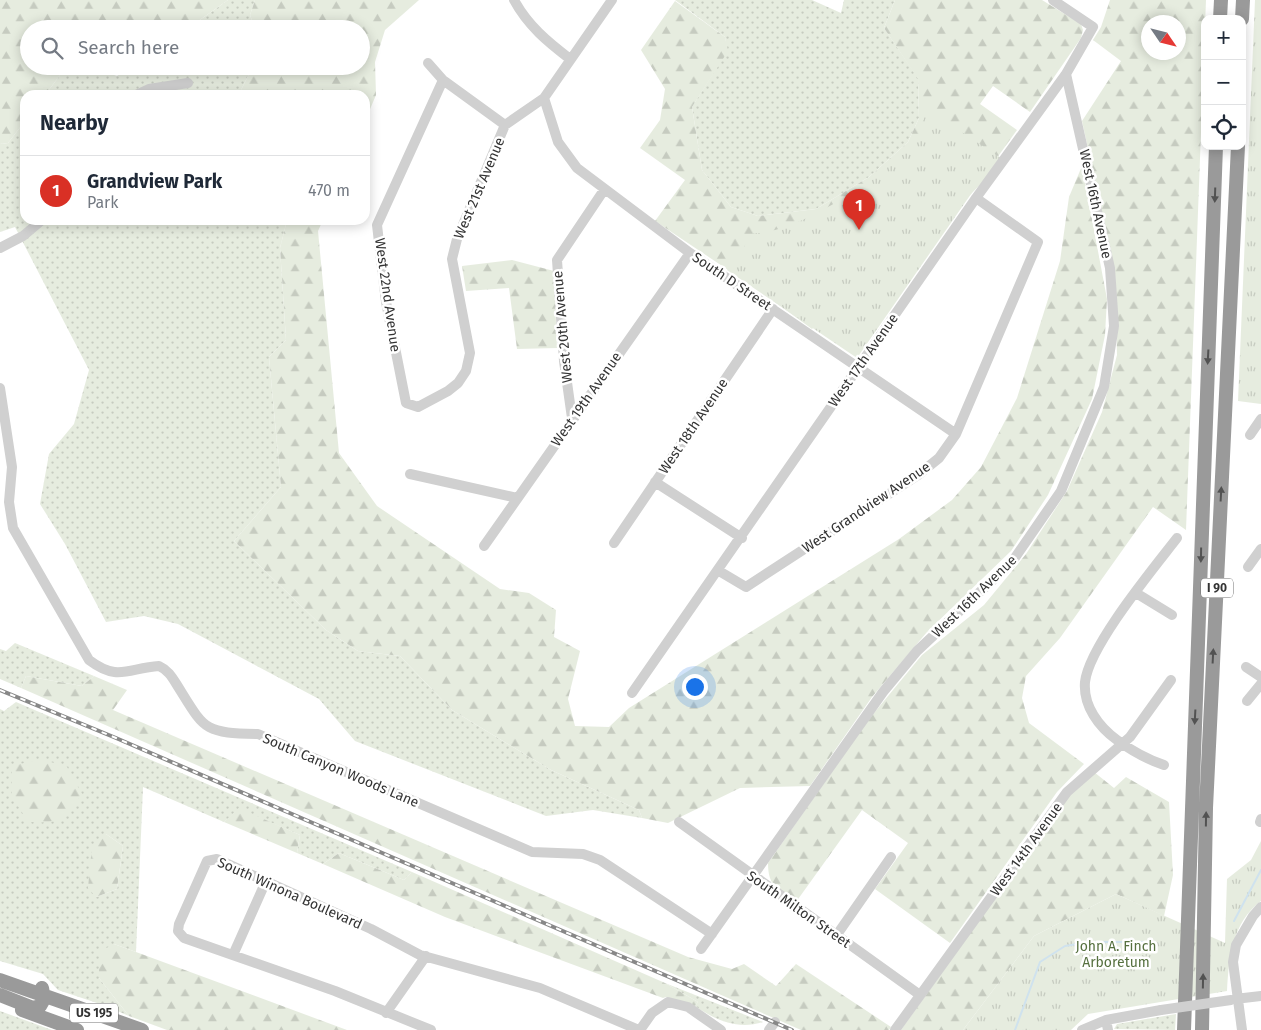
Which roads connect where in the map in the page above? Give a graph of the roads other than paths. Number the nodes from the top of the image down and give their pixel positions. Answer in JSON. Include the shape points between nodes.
{"nodes":[{"id":1,"x":514,"y":0,"type":"edge"},
{"id":2,"x":612,"y":0,"type":"edge"},
{"id":3,"x":1053,"y":0,"type":"edge"},
{"id":4,"x":1221,"y":0,"type":"edge"},
{"id":5,"x":1243,"y":0,"type":"edge"},
{"id":6,"x":1220,"y":15,"type":"edge"},
{"id":7,"x":1242,"y":15,"type":"edge"},
{"id":8,"x":570,"y":59,"type":"junction"},
{"id":9,"x":428,"y":63,"type":"dead end"},
{"id":10,"x":1066,"y":74,"type":"junction"},
{"id":11,"x":443,"y":80,"type":"junction"},
{"id":12,"x":188,"y":83,"type":"dead end"},
{"id":13,"x":146,"y":90,"type":"edge"},
{"id":14,"x":544,"y":98,"type":"junction"},
{"id":15,"x":505,"y":125,"type":"junction"},
{"id":16,"x":1216,"y":150,"type":"edge"},
{"id":17,"x":1238,"y":150,"type":"edge"},
{"id":18,"x":604,"y":190,"type":"junction"},
{"id":19,"x":976,"y":198,"type":"junction"},
{"id":20,"x":36,"y":225,"type":"edge"},
{"id":21,"x":0,"y":248,"type":"edge"},
{"id":22,"x":690,"y":253,"type":"junction"},
{"id":23,"x":773,"y":309,"type":"junction"},
{"id":24,"x":858,"y":367,"type":"junction"},
{"id":25,"x":0,"y":388,"type":"edge"},
{"id":26,"x":406,"y":403,"type":"joint"},
{"id":27,"x":572,"y":418,"type":"junction"},
{"id":28,"x":1261,"y":419,"type":"edge"},
{"id":29,"x":956,"y":434,"type":"junction"},
{"id":30,"x":1250,"y":435,"type":"dead end"},
{"id":31,"x":410,"y":474,"type":"dead end"},
{"id":32,"x":655,"y":482,"type":"junction"},
{"id":33,"x":517,"y":498,"type":"junction"},
{"id":34,"x":742,"y":538,"type":"junction"},
{"id":35,"x":1177,"y":538,"type":"dead end"},
{"id":36,"x":614,"y":543,"type":"dead end"},
{"id":37,"x":484,"y":546,"type":"dead end"},
{"id":38,"x":1261,"y":549,"type":"edge"},
{"id":39,"x":1248,"y":567,"type":"dead end"},
{"id":40,"x":719,"y":571,"type":"junction"},
{"id":41,"x":1136,"y":593,"type":"junction"},
{"id":42,"x":1172,"y":615,"type":"dead end"},
{"id":43,"x":1246,"y":667,"type":"dead end"},
{"id":44,"x":1261,"y":677,"type":"edge"},
{"id":45,"x":1171,"y":680,"type":"dead end"},
{"id":46,"x":1261,"y":684,"type":"edge"},
{"id":47,"x":632,"y":693,"type":"dead end"},
{"id":48,"x":1247,"y":701,"type":"dead end"},
{"id":49,"x":1121,"y":743,"type":"junction"},
{"id":50,"x":1164,"y":765,"type":"dead end"},
{"id":51,"x":679,"y":822,"type":"dead end"},
{"id":52,"x":891,"y":857,"type":"dead end"},
{"id":53,"x":753,"y":878,"type":"junction"},
{"id":54,"x":266,"y":881,"type":"junction"},
{"id":55,"x":1261,"y":907,"type":"edge"},
{"id":56,"x":712,"y":934,"type":"junction"},
{"id":57,"x":836,"y":936,"type":"junction"},
{"id":58,"x":701,"y":949,"type":"dead end"},
{"id":59,"x":233,"y":955,"type":"junction"},
{"id":60,"x":426,"y":956,"type":"junction"},
{"id":61,"x":0,"y":973,"type":"edge"},
{"id":62,"x":0,"y":980,"type":"edge"},
{"id":63,"x":0,"y":995,"type":"edge"},
{"id":64,"x":920,"y":995,"type":"junction"},
{"id":65,"x":45,"y":996,"type":"junction"},
{"id":66,"x":1261,"y":996,"type":"edge"},
{"id":67,"x":1235,"y":999,"type":"junction"},
{"id":68,"x":0,"y":1002,"type":"edge"},
{"id":69,"x":386,"y":1013,"type":"junction"},
{"id":70,"x":1107,"y":1025,"type":"edge"},
{"id":71,"x":78,"y":1030,"type":"edge"},
{"id":72,"x":142,"y":1030,"type":"edge"},
{"id":73,"x":432,"y":1030,"type":"edge"},
{"id":74,"x":639,"y":1030,"type":"edge"},
{"id":75,"x":721,"y":1030,"type":"edge"},
{"id":76,"x":895,"y":1030,"type":"edge"},
{"id":77,"x":1082,"y":1030,"type":"edge"},
{"id":78,"x":1184,"y":1030,"type":"edge"},
{"id":79,"x":1202,"y":1030,"type":"edge"},
{"id":80,"x":1242,"y":1030,"type":"edge"}],
"edges":[{"from":1,"to":8,"type":"street","via":[[542,38]]},
{"from":2,"to":8,"type":"street","name":"West 21st Avenue"},
{"from":3,"to":10,"type":"street","name":"West 17th Avenue","via":[[1093,27]]},
{"from":4,"to":6,"type":"highway"},
{"from":5,"to":7,"type":"highway"},
{"from":8,"to":14,"type":"street","name":"West 21st Avenue"},
{"from":9,"to":11,"type":"street"},
{"from":10,"to":19,"type":"street","name":"West 17th Avenue"},
{"from":10,"to":53,"type":"street","name":"West 16th Avenue","via":[[1110,268],[1114,326],[1104,387],[1061,491],[1012,562],[917,650],[859,724]]},
{"from":11,"to":15,"type":"street"},
{"from":11,"to":26,"type":"street","name":"West 22nd Avenue","via":[[377,225],[386,302]]},
{"from":12,"to":13,"type":"street"},
{"from":14,"to":15,"type":"street","name":"West 21st Avenue"},
{"from":14,"to":18,"type":"street","name":"South D Street","via":[[558,142],[568,158]]},
{"from":15,"to":26,"type":"street","name":"West 21st Avenue","via":[[457,239],[452,259],[470,353],[466,371],[448,391],[418,407]]},
{"from":16,"to":78,"type":"highway","number":"I 90","one_way":true},
{"from":79,"to":17,"type":"highway","number":"I 90","one_way":true,"via":[[1206,808]]},
{"from":18,"to":22,"type":"street","name":"South D Street"},
{"from":18,"to":27,"type":"street","name":"West 20th Avenue","via":[[557,260],[564,361]]},
{"from":19,"to":24,"type":"street","name":"West 17th Avenue"},
{"from":19,"to":29,"type":"street","name":"West Grandview Avenue","via":[[1038,242]]},
{"from":20,"to":21,"type":"street"},
{"from":22,"to":23,"type":"street","name":"South D Street"},
{"from":22,"to":27,"type":"street","name":"West 19th Avenue"},
{"from":23,"to":24,"type":"street","name":"South D Street"},
{"from":23,"to":32,"type":"street","name":"West 18th Avenue"},
{"from":24,"to":29,"type":"street","name":"South D Street"},
{"from":24,"to":34,"type":"street","name":"West 17th Avenue"},
{"from":25,"to":56,"type":"street","name":"South Canyon Woods Lane","via":[[12,467],[9,502],[13,528],[89,660],[109,672],[119,673],[159,666],[169,673],[201,722],[209,728],[224,733],[258,734],[532,852],[583,854],[600,860]]},
{"from":27,"to":33,"type":"street","name":"West 19th Avenue"},
{"from":28,"to":30,"type":"street"},
{"from":29,"to":40,"type":"street","name":"West Grandview Avenue","via":[[939,458],[918,475],[746,587]]},
{"from":31,"to":33,"type":"street"},
{"from":32,"to":34,"type":"street"},
{"from":32,"to":36,"type":"street","name":"West 18th Avenue"},
{"from":33,"to":37,"type":"street","name":"West 19th Avenue"},
{"from":34,"to":40,"type":"street","name":"West 17th Avenue"},
{"from":35,"to":41,"type":"street"},
{"from":38,"to":39,"type":"street"},
{"from":40,"to":47,"type":"street","name":"West 17th Avenue"},
{"from":41,"to":42,"type":"street"},
{"from":41,"to":49,"type":"street","via":[[1092,657],[1085,683],[1089,708],[1105,731]]},
{"from":43,"to":44,"type":"street"},
{"from":45,"to":49,"type":"street","name":"West 14th Avenue","via":[[1130,736]]},
{"from":46,"to":48,"type":"street"},
{"from":49,"to":50,"type":"street","via":[[1144,759]]},
{"from":49,"to":64,"type":"street","name":"West 14th Avenue","via":[[1067,792]]},
{"from":51,"to":53,"type":"street","name":"South Milton Street"},
{"from":52,"to":57,"type":"street"},
{"from":53,"to":56,"type":"street","name":"West 16th Avenue"},
{"from":53,"to":57,"type":"street","name":"South Milton Street"},
{"from":54,"to":59,"type":"street"},
{"from":54,"to":59,"type":"street","name":"South Winona Boulevard","via":[[218,859],[211,859],[205,864],[178,931],[184,938]]},
{"from":54,"to":60,"type":"street","name":"South Winona Boulevard"},
{"from":55,"to":67,"type":"street","via":[[1236,945]]},
{"from":56,"to":58,"type":"street","name":"West 16th Avenue"},
{"from":57,"to":64,"type":"street","name":"South Milton Street"},
{"from":59,"to":69,"type":"street","name":"South Winona Boulevard"},
{"from":60,"to":69,"type":"street"},
{"from":60,"to":74,"type":"street","name":"South Winona Boulevard","via":[[540,988]]},
{"from":61,"to":65,"type":"highway","via":[[39,986]]},
{"from":62,"to":65,"type":"highway","number":"US 195"},
{"from":63,"to":65,"type":"highway","via":[[33,1008],[40,1006]]},
{"from":64,"to":76,"type":"street","name":"West 14th Avenue"},
{"from":65,"to":72,"type":"highway","number":"US 195"},
{"from":66,"to":67,"type":"street"},
{"from":67,"to":70,"type":"street","bridge":true,"via":[[1162,1010]]},
{"from":67,"to":80,"type":"street"},
{"from":68,"to":71,"type":"highway","number":"US 195"},
{"from":69,"to":73,"type":"street","name":"South Winona Boulevard"},
{"from":70,"to":77,"type":"street"},
{"from":74,"to":75,"type":"street","via":[[652,1013],[668,1002],[688,1007]]}]}
